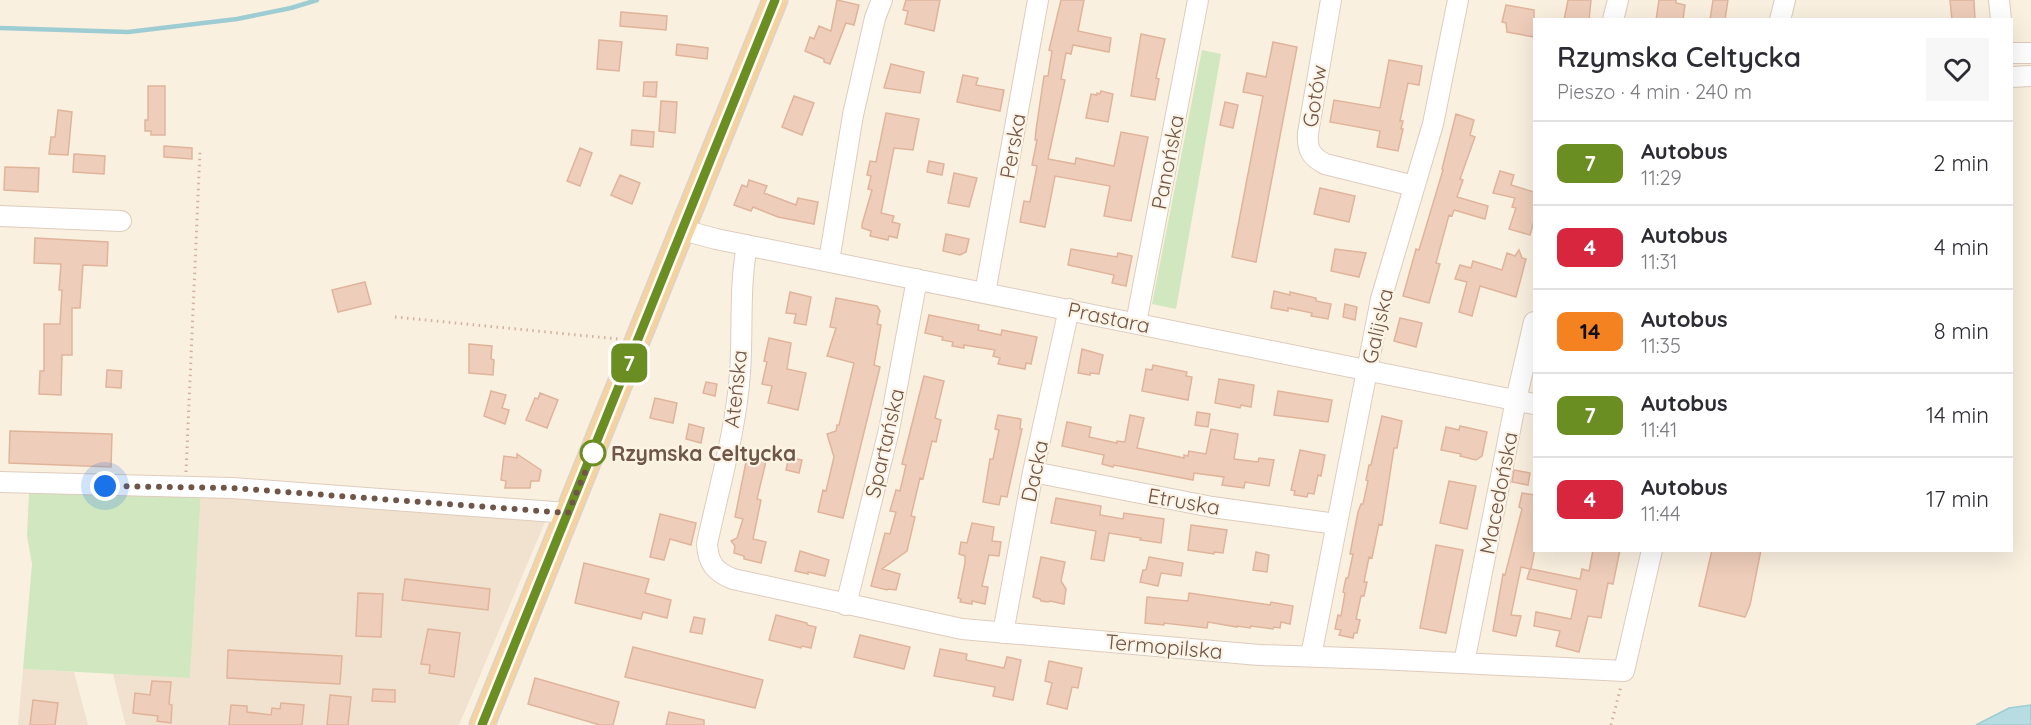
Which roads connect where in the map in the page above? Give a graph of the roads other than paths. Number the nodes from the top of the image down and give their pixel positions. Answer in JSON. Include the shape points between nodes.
{"nodes":[{"id":1,"x":775,"y":0,"type":"edge"},
{"id":2,"x":882,"y":0,"type":"edge"},
{"id":3,"x":1038,"y":0,"type":"edge"},
{"id":4,"x":1198,"y":0,"type":"edge"},
{"id":5,"x":1331,"y":0,"type":"edge"},
{"id":6,"x":1458,"y":0,"type":"edge"},
{"id":7,"x":1618,"y":0,"type":"edge"},
{"id":8,"x":1785,"y":0,"type":"edge"},
{"id":9,"x":1999,"y":0,"type":"edge"},
{"id":10,"x":1614,"y":18,"type":"edge"},
{"id":11,"x":1780,"y":18,"type":"edge"},
{"id":12,"x":2001,"y":18,"type":"edge"},
{"id":13,"x":2013,"y":53,"type":"edge"},
{"id":14,"x":2031,"y":53,"type":"edge"},
{"id":15,"x":2031,"y":76,"type":"edge"},
{"id":16,"x":2013,"y":77,"type":"edge"},
{"id":17,"x":1414,"y":186,"type":"junction"},
{"id":18,"x":0,"y":216,"type":"edge"},
{"id":19,"x":121,"y":221,"type":"dead end"},
{"id":20,"x":683,"y":230,"type":"junction"},
{"id":21,"x":747,"y":245,"type":"junction"},
{"id":22,"x":829,"y":261,"type":"junction"},
{"id":23,"x":917,"y":279,"type":"junction"},
{"id":24,"x":985,"y":293,"type":"junction"},
{"id":25,"x":1069,"y":309,"type":"junction"},
{"id":26,"x":1136,"y":323,"type":"junction"},
{"id":27,"x":1533,"y":332,"type":"edge"},
{"id":28,"x":1367,"y":370,"type":"junction"},
{"id":29,"x":1526,"y":402,"type":"edge"},
{"id":30,"x":1033,"y":472,"type":"junction"},
{"id":31,"x":0,"y":482,"type":"edge"},
{"id":32,"x":568,"y":513,"type":"junction"},
{"id":33,"x":1336,"y":524,"type":"junction"},
{"id":34,"x":1652,"y":552,"type":"edge"},
{"id":35,"x":712,"y":566,"type":"joint"},
{"id":36,"x":846,"y":605,"type":"junction"},
{"id":37,"x":1003,"y":633,"type":"junction"},
{"id":38,"x":1311,"y":656,"type":"junction"},
{"id":39,"x":1464,"y":663,"type":"junction"},
{"id":40,"x":482,"y":725,"type":"edge"}],
"edges":[{"from":1,"to":20,"type":"main road"},
{"from":2,"to":22,"type":"street","via":[[853,115]]},
{"from":3,"to":24,"type":"street","name":"Perska"},
{"from":4,"to":26,"type":"street","name":"Panońska"},
{"from":5,"to":17,"type":"street","name":"Gotów","via":[[1308,133],[1309,152],[1324,164]]},
{"from":6,"to":17,"type":"street","name":"Galijska","via":[[1436,113]]},
{"from":7,"to":10,"type":"street"},
{"from":8,"to":11,"type":"street"},
{"from":9,"to":12,"type":"street"},
{"from":13,"to":14,"type":"street"},
{"from":15,"to":16,"type":"street"},
{"from":17,"to":28,"type":"street","name":"Galijska","via":[[1381,299]]},
{"from":18,"to":19,"type":"street"},
{"from":20,"to":21,"type":"street","name":"Prastara"},
{"from":20,"to":32,"type":"main road"},
{"from":21,"to":22,"type":"street","name":"Prastara"},
{"from":21,"to":35,"type":"street","name":"Ateńska","via":[[742,268],[737,405],[707,544]]},
{"from":22,"to":23,"type":"street","name":"Prastara"},
{"from":23,"to":24,"type":"street","name":"Prastara"},
{"from":23,"to":36,"type":"street","name":"Spartańska","via":[[889,430]]},
{"from":24,"to":25,"type":"street","name":"Prastara"},
{"from":25,"to":26,"type":"street","name":"Prastara"},
{"from":25,"to":30,"type":"street","name":"Dacka"},
{"from":26,"to":28,"type":"street","name":"Prastara"},
{"from":27,"to":29,"type":"street","name":"Macedońska"},
{"from":28,"to":29,"type":"street","name":"Prastara"},
{"from":28,"to":33,"type":"street","name":"Galijska"},
{"from":29,"to":39,"type":"street","name":"Macedońska"},
{"from":30,"to":33,"type":"street","name":"Etruska","via":[[1212,507]]},
{"from":30,"to":37,"type":"street","name":"Dacka"},
{"from":31,"to":32,"type":"street","via":[[244,488]]},
{"from":32,"to":40,"type":"main road"},
{"from":33,"to":38,"type":"street","name":"Galijska"},
{"from":34,"to":39,"type":"street","name":"Termopilska","via":[[1624,671]]},
{"from":35,"to":36,"type":"street","name":"Termopilska","via":[[733,579]]},
{"from":36,"to":37,"type":"street","name":"Termopilska","via":[[962,629]]},
{"from":37,"to":38,"type":"street","name":"Termopilska"},
{"from":38,"to":39,"type":"street","name":"Termopilska"}]}
